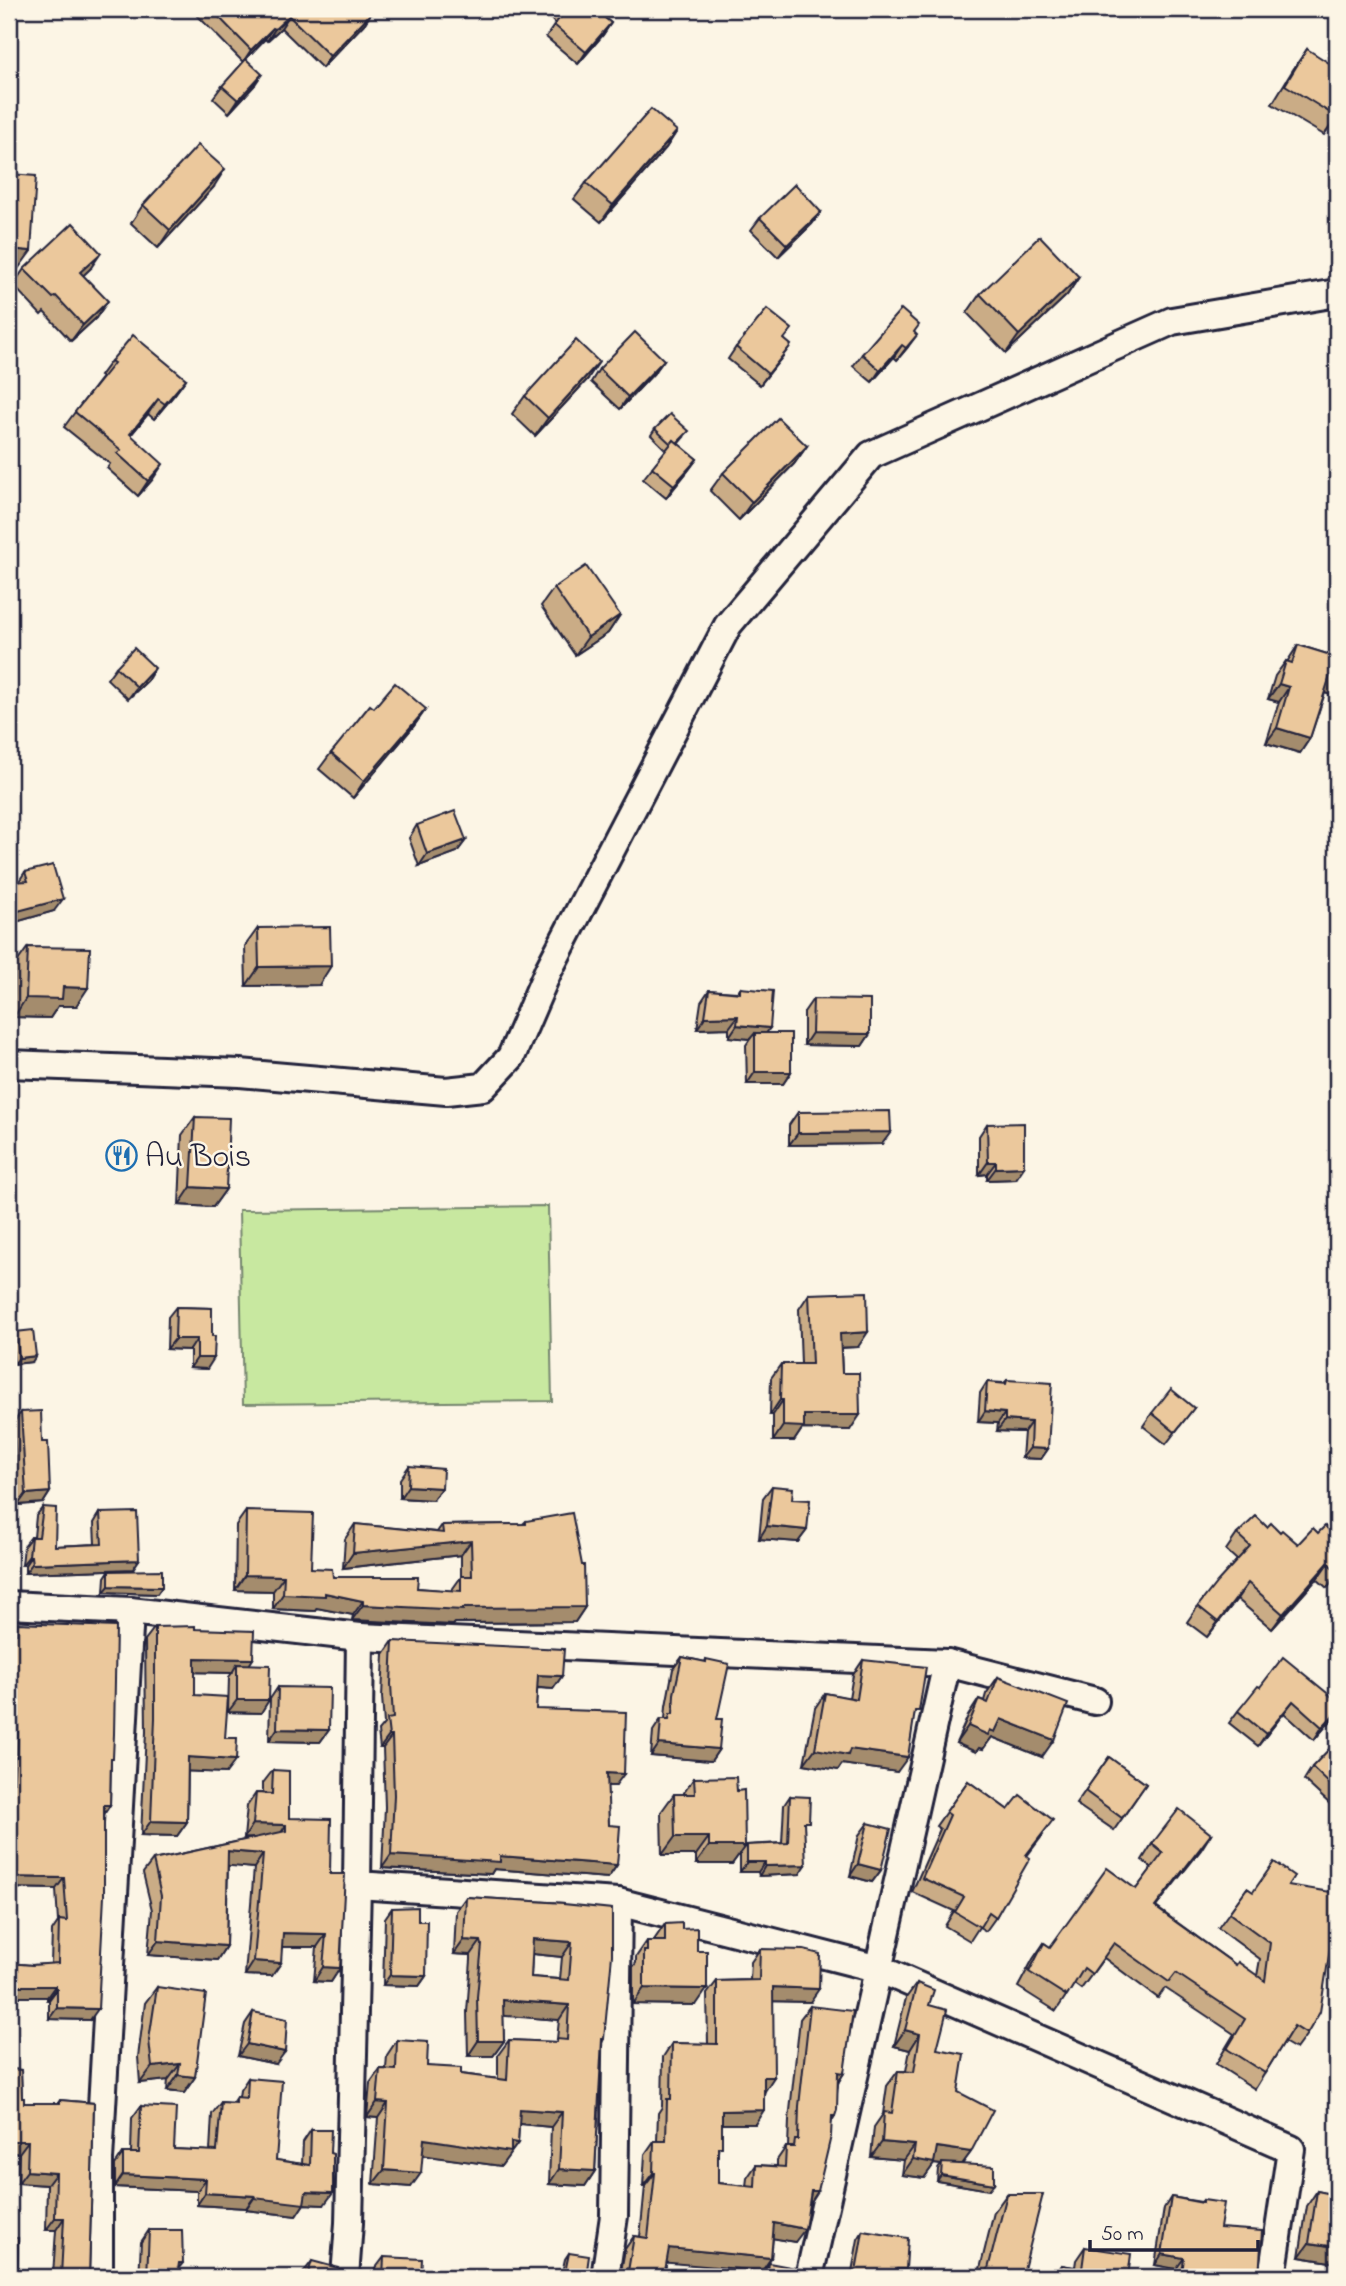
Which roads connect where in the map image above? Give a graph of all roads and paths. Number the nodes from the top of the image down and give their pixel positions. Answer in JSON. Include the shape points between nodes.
{"nodes":[{"id":1,"x":1337,"y":293,"type":"edge"},
{"id":2,"x":9,"y":1064,"type":"edge"},
{"id":3,"x":9,"y":1605,"type":"edge"},
{"id":4,"x":130,"y":1611,"type":"junction"},
{"id":5,"x":360,"y":1637,"type":"junction"},
{"id":6,"x":947,"y":1663,"type":"junction"},
{"id":7,"x":1095,"y":1701,"type":"dead end"},
{"id":8,"x":357,"y":1885,"type":"junction"},
{"id":9,"x":618,"y":1902,"type":"junction"},
{"id":10,"x":879,"y":1969,"type":"junction"},
{"id":11,"x":99,"y":2277,"type":"edge"},
{"id":12,"x":345,"y":2277,"type":"edge"},
{"id":13,"x":605,"y":2277,"type":"edge"},
{"id":14,"x":809,"y":2277,"type":"edge"},
{"id":15,"x":1272,"y":2277,"type":"edge"}],
"edges":[{"from":1,"to":2,"type":"street","via":[[1172,321],[871,455],[727,625],[548,971],[511,1057],[483,1087],[446,1091],[240,1073]]},
{"from":3,"to":4,"type":"street"},
{"from":4,"to":5,"type":"street"},
{"from":4,"to":11,"type":"street","via":[[99,2160]]},
{"from":5,"to":6,"type":"street"},
{"from":5,"to":8,"type":"street"},
{"from":6,"to":7,"type":"street"},
{"from":6,"to":10,"type":"street"},
{"from":8,"to":9,"type":"street"},
{"from":8,"to":12,"type":"street"},
{"from":9,"to":10,"type":"street"},
{"from":9,"to":13,"type":"street","via":[[614,2216]]},
{"from":10,"to":14,"type":"street"},
{"from":10,"to":15,"type":"street","via":[[1291,2149]]}]}
